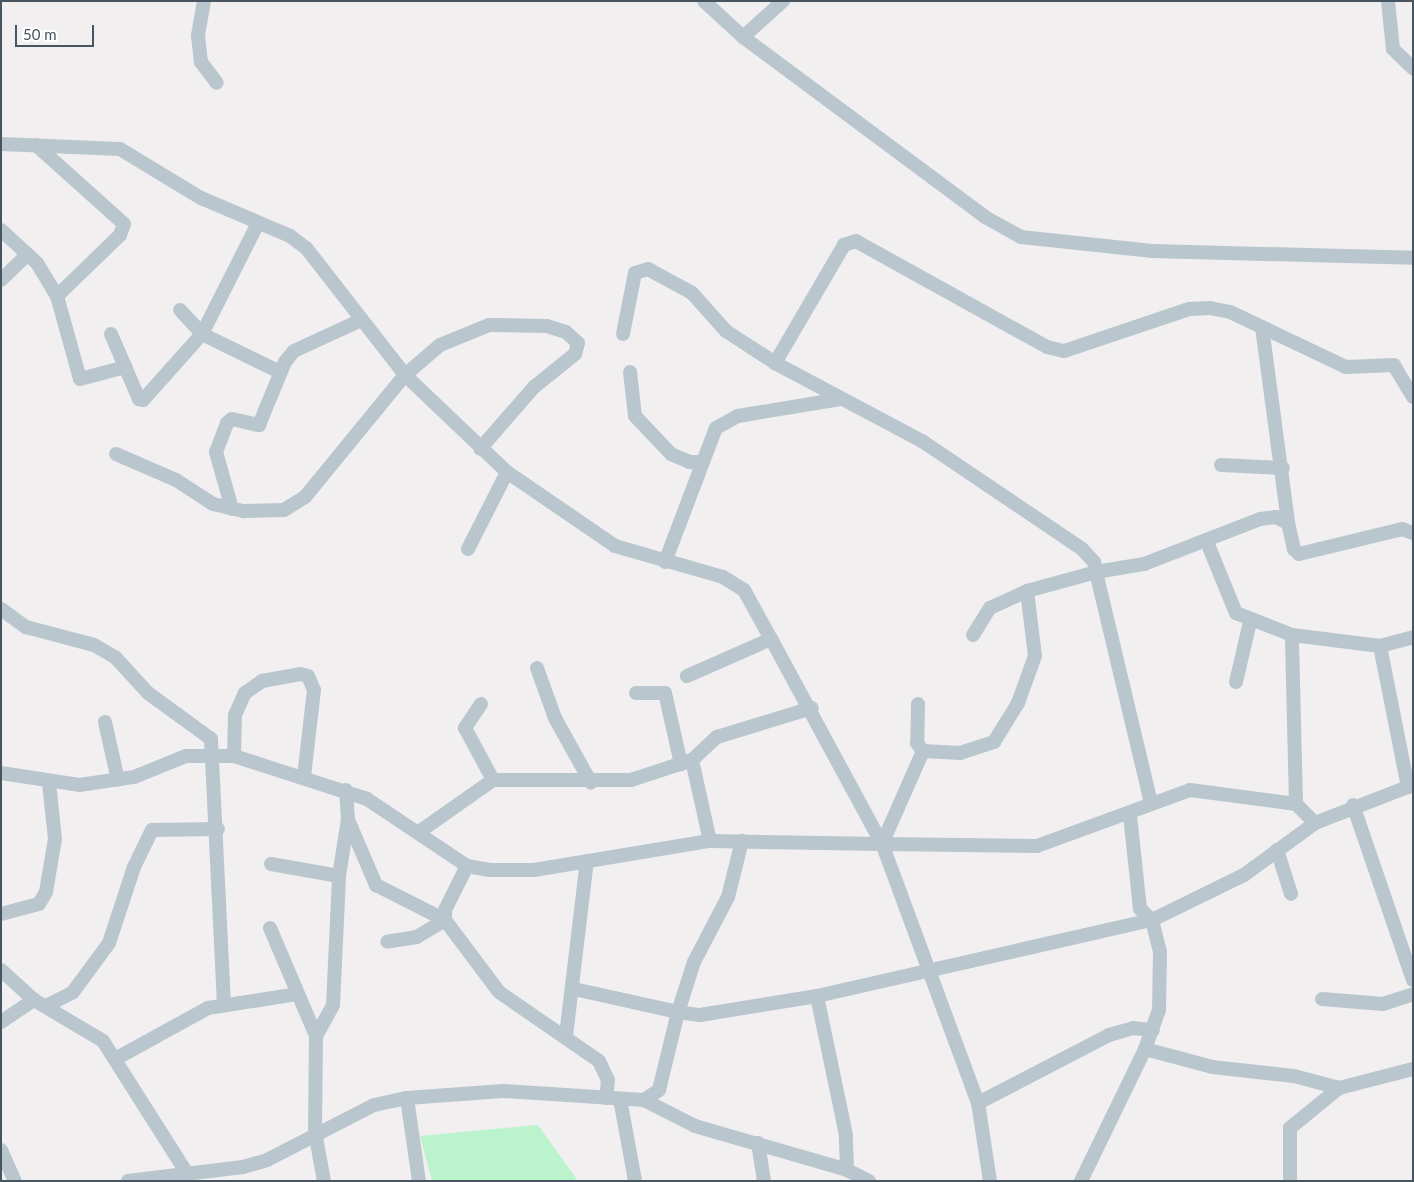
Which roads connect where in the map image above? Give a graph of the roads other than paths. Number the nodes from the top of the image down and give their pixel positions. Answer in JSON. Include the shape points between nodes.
{"nodes":[{"id":1,"x":204,"y":1,"type":"edge"},
{"id":2,"x":704,"y":1,"type":"edge"},
{"id":3,"x":783,"y":1,"type":"edge"},
{"id":4,"x":1388,"y":1,"type":"edge"},
{"id":5,"x":743,"y":37,"type":"junction"},
{"id":6,"x":1413,"y":68,"type":"edge"},
{"id":7,"x":217,"y":83,"type":"dead end"},
{"id":8,"x":1,"y":144,"type":"edge"},
{"id":9,"x":36,"y":145,"type":"junction"},
{"id":10,"x":258,"y":222,"type":"junction"},
{"id":11,"x":1,"y":230,"type":"edge"},
{"id":12,"x":28,"y":254,"type":"junction"},
{"id":13,"x":1413,"y":258,"type":"edge"},
{"id":14,"x":1,"y":280,"type":"edge"},
{"id":15,"x":57,"y":296,"type":"junction"},
{"id":16,"x":180,"y":310,"type":"dead end"},
{"id":17,"x":359,"y":321,"type":"junction"},
{"id":18,"x":1262,"y":327,"type":"junction"},
{"id":19,"x":111,"y":334,"type":"dead end"},
{"id":20,"x":202,"y":334,"type":"junction"},
{"id":21,"x":623,"y":334,"type":"dead end"},
{"id":22,"x":775,"y":363,"type":"junction"},
{"id":23,"x":125,"y":367,"type":"junction"},
{"id":24,"x":280,"y":372,"type":"junction"},
{"id":25,"x":630,"y":372,"type":"dead end"},
{"id":26,"x":405,"y":375,"type":"junction"},
{"id":27,"x":1413,"y":397,"type":"edge"},
{"id":28,"x":841,"y":399,"type":"junction"},
{"id":29,"x":480,"y":448,"type":"junction"},
{"id":30,"x":116,"y":454,"type":"dead end"},
{"id":31,"x":702,"y":462,"type":"junction"},
{"id":32,"x":1221,"y":465,"type":"dead end"},
{"id":33,"x":1283,"y":468,"type":"junction"},
{"id":34,"x":507,"y":472,"type":"junction"},
{"id":35,"x":232,"y":510,"type":"junction"},
{"id":36,"x":1288,"y":523,"type":"junction"},
{"id":37,"x":1413,"y":533,"type":"edge"},
{"id":38,"x":1208,"y":542,"type":"junction"},
{"id":39,"x":468,"y":549,"type":"dead end"},
{"id":40,"x":665,"y":562,"type":"junction"},
{"id":41,"x":1096,"y":572,"type":"junction"},
{"id":42,"x":1028,"y":590,"type":"junction"},
{"id":43,"x":1,"y":609,"type":"edge"},
{"id":44,"x":1250,"y":622,"type":"junction"},
{"id":45,"x":973,"y":635,"type":"dead end"},
{"id":46,"x":1292,"y":635,"type":"junction"},
{"id":47,"x":1413,"y":637,"type":"edge"},
{"id":48,"x":771,"y":638,"type":"junction"},
{"id":49,"x":1380,"y":646,"type":"junction"},
{"id":50,"x":537,"y":668,"type":"dead end"},
{"id":51,"x":687,"y":676,"type":"dead end"},
{"id":52,"x":1236,"y":682,"type":"dead end"},
{"id":53,"x":636,"y":693,"type":"dead end"},
{"id":54,"x":480,"y":704,"type":"dead end"},
{"id":55,"x":918,"y":704,"type":"dead end"},
{"id":56,"x":812,"y":708,"type":"junction"},
{"id":57,"x":106,"y":722,"type":"dead end"},
{"id":58,"x":923,"y":751,"type":"junction"},
{"id":59,"x":215,"y":753,"type":"junction"},
{"id":60,"x":234,"y":756,"type":"junction"},
{"id":61,"x":687,"y":762,"type":"junction"},
{"id":62,"x":1,"y":774,"type":"edge"},
{"id":63,"x":304,"y":776,"type":"junction"},
{"id":64,"x":118,"y":780,"type":"junction"},
{"id":65,"x":493,"y":780,"type":"junction"},
{"id":66,"x":49,"y":782,"type":"junction"},
{"id":67,"x":591,"y":783,"type":"junction"},
{"id":68,"x":1410,"y":786,"type":"edge"},
{"id":69,"x":346,"y":790,"type":"junction"},
{"id":70,"x":1151,"y":803,"type":"junction"},
{"id":71,"x":1296,"y":804,"type":"junction"},
{"id":72,"x":1353,"y":806,"type":"junction"},
{"id":73,"x":1130,"y":815,"type":"junction"},
{"id":74,"x":348,"y":819,"type":"junction"},
{"id":75,"x":1315,"y":823,"type":"junction"},
{"id":76,"x":218,"y":829,"type":"junction"},
{"id":77,"x":419,"y":832,"type":"junction"},
{"id":78,"x":710,"y":841,"type":"junction"},
{"id":79,"x":742,"y":842,"type":"junction"},
{"id":80,"x":882,"y":844,"type":"junction"},
{"id":81,"x":1277,"y":850,"type":"junction"},
{"id":82,"x":588,"y":861,"type":"junction"},
{"id":83,"x":271,"y":864,"type":"dead end"},
{"id":84,"x":467,"y":866,"type":"junction"},
{"id":85,"x":339,"y":876,"type":"junction"},
{"id":86,"x":1291,"y":894,"type":"dead end"},
{"id":87,"x":1,"y":914,"type":"edge"},
{"id":88,"x":445,"y":920,"type":"junction"},
{"id":89,"x":1152,"y":920,"type":"junction"},
{"id":90,"x":270,"y":928,"type":"dead end"},
{"id":91,"x":387,"y":942,"type":"dead end"},
{"id":92,"x":1,"y":970,"type":"edge"},
{"id":93,"x":927,"y":970,"type":"junction"},
{"id":94,"x":1413,"y":980,"type":"edge"},
{"id":95,"x":574,"y":989,"type":"junction"},
{"id":96,"x":297,"y":994,"type":"junction"},
{"id":97,"x":1413,"y":994,"type":"edge"},
{"id":98,"x":817,"y":996,"type":"junction"},
{"id":99,"x":1322,"y":998,"type":"dead end"},
{"id":100,"x":40,"y":1003,"type":"junction"},
{"id":101,"x":224,"y":1005,"type":"junction"},
{"id":102,"x":678,"y":1012,"type":"junction"},
{"id":103,"x":1,"y":1022,"type":"edge"},
{"id":104,"x":1153,"y":1030,"type":"junction"},
{"id":105,"x":316,"y":1036,"type":"junction"},
{"id":106,"x":566,"y":1036,"type":"junction"},
{"id":107,"x":1145,"y":1049,"type":"junction"},
{"id":108,"x":117,"y":1058,"type":"junction"},
{"id":109,"x":1413,"y":1069,"type":"edge"},
{"id":110,"x":1339,"y":1088,"type":"junction"},
{"id":111,"x":407,"y":1098,"type":"junction"},
{"id":112,"x":613,"y":1098,"type":"junction"},
{"id":113,"x":644,"y":1100,"type":"junction"},
{"id":114,"x":978,"y":1103,"type":"junction"},
{"id":115,"x":315,"y":1132,"type":"junction"},
{"id":116,"x":758,"y":1143,"type":"junction"},
{"id":117,"x":1,"y":1150,"type":"edge"},
{"id":118,"x":847,"y":1170,"type":"junction"},
{"id":119,"x":188,"y":1174,"type":"junction"},
{"id":120,"x":170,"y":1178,"type":"edge"},
{"id":121,"x":15,"y":1181,"type":"edge"},
{"id":122,"x":128,"y":1181,"type":"edge"},
{"id":123,"x":324,"y":1181,"type":"edge"},
{"id":124,"x":419,"y":1181,"type":"edge"},
{"id":125,"x":635,"y":1181,"type":"edge"},
{"id":126,"x":764,"y":1181,"type":"edge"},
{"id":127,"x":869,"y":1181,"type":"edge"},
{"id":128,"x":990,"y":1181,"type":"edge"},
{"id":129,"x":1080,"y":1181,"type":"edge"},
{"id":130,"x":1290,"y":1181,"type":"edge"}],
"edges":[{"from":1,"to":7,"type":"street","via":[[198,35],[201,62]]},
{"from":2,"to":5,"type":"street"},
{"from":3,"to":5,"type":"street"},
{"from":4,"to":6,"type":"street","via":[[1394,49]]},
{"from":5,"to":13,"type":"street","via":[[985,218],[1021,237],[1152,251]]},
{"from":8,"to":9,"type":"street"},
{"from":9,"to":10,"type":"street","via":[[120,149],[201,198]]},
{"from":9,"to":15,"type":"street","via":[[124,224],[120,236]]},
{"from":10,"to":17,"type":"street","via":[[290,236],[306,249]]},
{"from":10,"to":20,"type":"street"},
{"from":11,"to":12,"type":"street"},
{"from":12,"to":14,"type":"street"},
{"from":12,"to":15,"type":"street"},
{"from":15,"to":23,"type":"street","via":[[80,379]]},
{"from":16,"to":20,"type":"street"},
{"from":17,"to":24,"type":"street","via":[[304,344]]},
{"from":17,"to":26,"type":"street"},
{"from":18,"to":22,"type":"street","via":[[1230,312],[1189,309],[1064,351],[1047,347],[856,241],[844,245]]},
{"from":18,"to":27,"type":"street","via":[[1346,367],[1394,365]]},
{"from":18,"to":33,"type":"street"},
{"from":19,"to":23,"type":"street"},
{"from":20,"to":23,"type":"street","via":[[143,400]]},
{"from":20,"to":24,"type":"street"},
{"from":21,"to":22,"type":"street","via":[[635,273],[648,269],[692,293],[726,331]]},
{"from":22,"to":28,"type":"street"},
{"from":24,"to":35,"type":"street","via":[[259,425],[232,419],[217,442]]},
{"from":25,"to":31,"type":"street","via":[[630,409],[635,416],[671,454],[690,462]]},
{"from":26,"to":29,"type":"street"},
{"from":26,"to":29,"type":"street","via":[[440,345],[489,326],[558,328],[578,343],[575,354],[534,387]]},
{"from":26,"to":35,"type":"street","via":[[305,497],[270,512]]},
{"from":28,"to":31,"type":"street","via":[[725,420],[716,428]]},
{"from":28,"to":41,"type":"street","via":[[922,440],[1082,549],[1094,562]]},
{"from":29,"to":34,"type":"street"},
{"from":30,"to":35,"type":"street"},
{"from":31,"to":40,"type":"street"},
{"from":32,"to":33,"type":"street"},
{"from":33,"to":36,"type":"street"},
{"from":34,"to":39,"type":"street"},
{"from":34,"to":40,"type":"street","via":[[615,546]]},
{"from":36,"to":37,"type":"street","via":[[1294,549],[1299,554],[1402,529]]},
{"from":36,"to":38,"type":"street","via":[[1276,517],[1260,519]]},
{"from":38,"to":41,"type":"street","via":[[1144,564]]},
{"from":38,"to":44,"type":"street","via":[[1231,605]]},
{"from":40,"to":48,"type":"street","via":[[735,582]]},
{"from":41,"to":42,"type":"street"},
{"from":41,"to":70,"type":"street"},
{"from":42,"to":45,"type":"street","via":[[990,608]]},
{"from":42,"to":58,"type":"street","via":[[1035,656],[1018,702],[1000,733],[994,742],[978,749]]},
{"from":43,"to":59,"type":"street","via":[[26,627],[94,645],[115,657],[148,693],[205,733]]},
{"from":44,"to":46,"type":"street"},
{"from":44,"to":52,"type":"street"},
{"from":46,"to":49,"type":"street"},
{"from":46,"to":71,"type":"street"},
{"from":47,"to":49,"type":"street"},
{"from":48,"to":51,"type":"street"},
{"from":48,"to":56,"type":"street"},
{"from":49,"to":68,"type":"street"},
{"from":50,"to":67,"type":"street","via":[[556,718]]},
{"from":53,"to":61,"type":"street","via":[[665,693]]},
{"from":54,"to":65,"type":"street","via":[[465,728]]},
{"from":55,"to":58,"type":"street","via":[[917,742]]},
{"from":56,"to":61,"type":"street","via":[[717,737]]},
{"from":56,"to":80,"type":"street"},
{"from":57,"to":64,"type":"street"},
{"from":58,"to":80,"type":"street"},
{"from":59,"to":60,"type":"street"},
{"from":59,"to":64,"type":"street","via":[[186,756]]},
{"from":59,"to":76,"type":"street"},
{"from":60,"to":63,"type":"street"},
{"from":60,"to":63,"type":"street","via":[[235,715],[246,693],[262,681],[300,674],[308,676],[314,690]]},
{"from":61,"to":67,"type":"street","via":[[631,780]]},
{"from":61,"to":78,"type":"street"},
{"from":62,"to":66,"type":"street"},
{"from":63,"to":69,"type":"street"},
{"from":64,"to":66,"type":"street","via":[[61,786]]},
{"from":65,"to":67,"type":"street"},
{"from":65,"to":77,"type":"street"},
{"from":66,"to":87,"type":"street","via":[[55,839],[46,892],[38,904]]},
{"from":68,"to":72,"type":"street"},
{"from":69,"to":74,"type":"street"},
{"from":69,"to":77,"type":"street"},
{"from":70,"to":71,"type":"street","via":[[1190,790]]},
{"from":70,"to":73,"type":"street"},
{"from":71,"to":75,"type":"street"},
{"from":72,"to":75,"type":"street"},
{"from":72,"to":94,"type":"street"},
{"from":73,"to":80,"type":"street","via":[[1037,846]]},
{"from":73,"to":89,"type":"street","via":[[1140,909]]},
{"from":74,"to":85,"type":"street"},
{"from":74,"to":88,"type":"street","via":[[376,885]]},
{"from":75,"to":81,"type":"street"},
{"from":76,"to":100,"type":"street","via":[[152,830],[134,867],[108,943],[74,992]]},
{"from":76,"to":101,"type":"street"},
{"from":77,"to":84,"type":"street"},
{"from":78,"to":79,"type":"street"},
{"from":78,"to":82,"type":"street"},
{"from":79,"to":80,"type":"street"},
{"from":79,"to":102,"type":"street","via":[[728,897],[694,962]]},
{"from":80,"to":93,"type":"street"},
{"from":81,"to":86,"type":"street"},
{"from":81,"to":89,"type":"street","via":[[1218,891]]},
{"from":82,"to":84,"type":"street","via":[[511,872]]},
{"from":82,"to":95,"type":"street"},
{"from":83,"to":85,"type":"street"},
{"from":84,"to":88,"type":"street","via":[[445,910]]},
{"from":85,"to":105,"type":"street","via":[[333,1005]]},
{"from":88,"to":91,"type":"street","via":[[417,937]]},
{"from":88,"to":106,"type":"street","via":[[499,992]]},
{"from":89,"to":93,"type":"street"},
{"from":89,"to":104,"type":"street","via":[[1160,952],[1161,988]]},
{"from":90,"to":96,"type":"street"},
{"from":92,"to":100,"type":"street"},
{"from":93,"to":98,"type":"street"},
{"from":93,"to":114,"type":"street"},
{"from":95,"to":102,"type":"street"},
{"from":95,"to":106,"type":"street"},
{"from":96,"to":101,"type":"street"},
{"from":96,"to":105,"type":"street"},
{"from":97,"to":99,"type":"street","via":[[1383,1004]]},
{"from":98,"to":102,"type":"street","via":[[700,1015]]},
{"from":98,"to":118,"type":"street","via":[[846,1134]]},
{"from":100,"to":103,"type":"street"},
{"from":100,"to":108,"type":"street","via":[[90,1030]]},
{"from":101,"to":108,"type":"street","via":[[181,1021]]},
{"from":102,"to":113,"type":"street","via":[[659,1090]]},
{"from":104,"to":107,"type":"street"},
{"from":104,"to":114,"type":"street","via":[[1133,1028],[1109,1035]]},
{"from":105,"to":115,"type":"street"},
{"from":106,"to":112,"type":"street","via":[[604,1069]]},
{"from":107,"to":110,"type":"street","via":[[1212,1067],[1294,1076]]},
{"from":107,"to":129,"type":"street"},
{"from":108,"to":119,"type":"street"},
{"from":109,"to":110,"type":"street"},
{"from":110,"to":130,"type":"street","via":[[1290,1128]]},
{"from":111,"to":112,"type":"street","via":[[465,1091]]},
{"from":111,"to":115,"type":"street","via":[[374,1105]]},
{"from":111,"to":124,"type":"street"},
{"from":112,"to":113,"type":"street"},
{"from":112,"to":125,"type":"street"},
{"from":113,"to":116,"type":"street","via":[[680,1121]]},
{"from":114,"to":128,"type":"street"},
{"from":115,"to":119,"type":"street","via":[[267,1160]]},
{"from":115,"to":123,"type":"street"},
{"from":116,"to":118,"type":"street"},
{"from":116,"to":126,"type":"street"},
{"from":117,"to":121,"type":"street"},
{"from":118,"to":127,"type":"street"},
{"from":119,"to":120,"type":"street"},
{"from":120,"to":122,"type":"street"}]}
